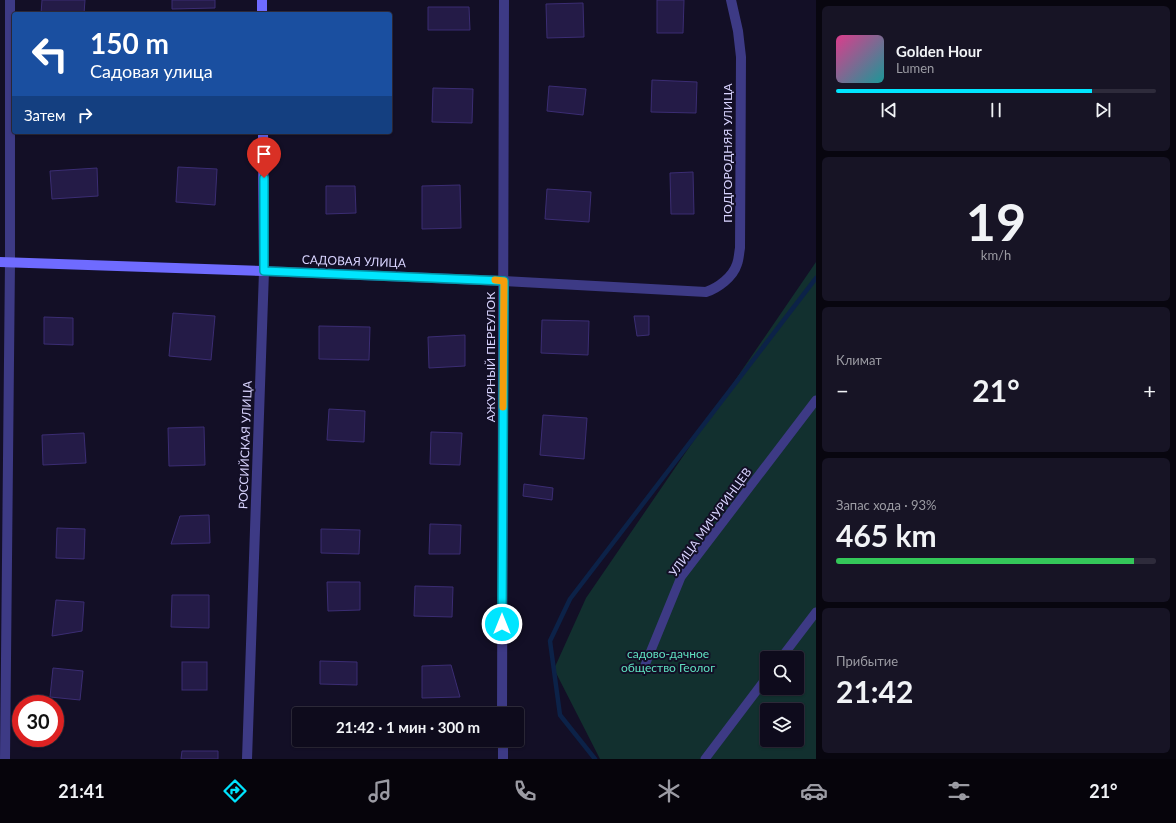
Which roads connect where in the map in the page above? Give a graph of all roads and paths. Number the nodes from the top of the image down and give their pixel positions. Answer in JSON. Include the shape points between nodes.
{"nodes":[{"id":1,"x":10,"y":0,"type":"edge"},
{"id":2,"x":262,"y":0,"type":"edge"},
{"id":3,"x":504,"y":0,"type":"edge"},
{"id":4,"x":731,"y":0,"type":"edge"},
{"id":5,"x":262,"y":12,"type":"edge"},
{"id":6,"x":263,"y":134,"type":"edge"},
{"id":7,"x":5,"y":262,"type":"edge"},
{"id":8,"x":264,"y":271,"type":"junction"},
{"id":9,"x":504,"y":281,"type":"junction"},
{"id":10,"x":706,"y":292,"type":"joint"},
{"id":11,"x":816,"y":400,"type":"edge"},
{"id":12,"x":816,"y":612,"type":"edge"},
{"id":13,"x":786,"y":651,"type":"edge"},
{"id":14,"x":643,"y":670,"type":"dead end"},
{"id":15,"x":760,"y":686,"type":"edge"},
{"id":16,"x":502,"y":707,"type":"edge"},
{"id":17,"x":503,"y":747,"type":"edge"},
{"id":18,"x":5,"y":759,"type":"edge"},
{"id":19,"x":247,"y":759,"type":"edge"},
{"id":20,"x":503,"y":759,"type":"edge"},
{"id":21,"x":705,"y":759,"type":"edge"}],
"edges":[{"from":1,"to":7,"type":"street"},
{"from":2,"to":5,"type":"street"},
{"from":3,"to":9,"type":"street","name":"АЖУРНЫЙ ПЕРЕУЛОК"},
{"from":4,"to":10,"type":"street","name":"ПОДГОРОДНЯЯ УЛИЦА","via":[[741,57],[740,248],[737,265],[730,277],[714,290]]},
{"from":6,"to":8,"type":"street","name":"РОССИЙСКАЯ УЛИЦА"},
{"from":7,"to":8,"type":"street","name":"САДОВАЯ УЛИЦА"},
{"from":7,"to":18,"type":"street"},
{"from":8,"to":9,"type":"street","name":"САДОВАЯ УЛИЦА"},
{"from":8,"to":19,"type":"street","name":"РОССИЙСКАЯ УЛИЦА"},
{"from":9,"to":10,"type":"street","name":"САДОВАЯ УЛИЦА"},
{"from":9,"to":16,"type":"street","name":"АЖУРНЫЙ ПЕРЕУЛОК"},
{"from":11,"to":14,"type":"lane","name":"УЛИЦА МИЧУРИНЦЕВ","via":[[681,578]]},
{"from":12,"to":13,"type":"lane"},
{"from":15,"to":21,"type":"lane"},
{"from":17,"to":20,"type":"street"}]}
